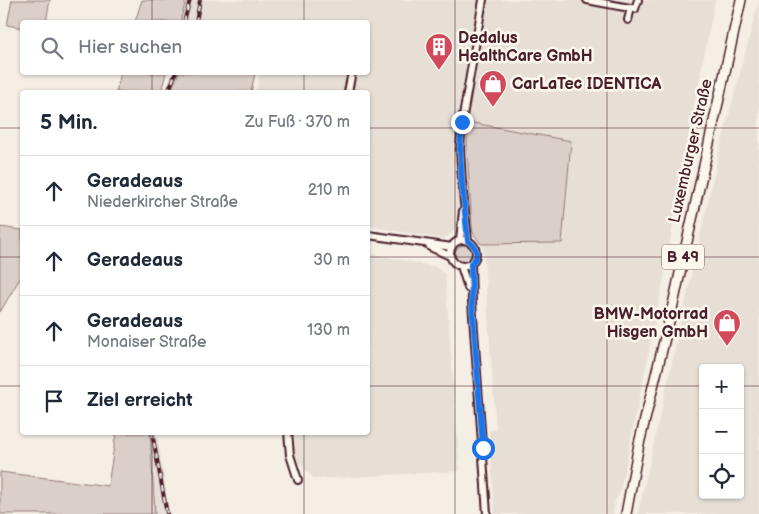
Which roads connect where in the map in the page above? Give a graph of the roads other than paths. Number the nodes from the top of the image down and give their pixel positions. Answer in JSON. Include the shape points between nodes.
{"nodes":[{"id":1,"x":483,"y":0,"type":"edge"},
{"id":2,"x":587,"y":0,"type":"edge"},
{"id":3,"x":638,"y":0,"type":"edge"},
{"id":4,"x":741,"y":0,"type":"edge"},
{"id":5,"x":631,"y":8,"type":"junction"},
{"id":6,"x":628,"y":20,"type":"dead end"},
{"id":7,"x":351,"y":75,"type":"edge"},
{"id":8,"x":348,"y":90,"type":"edge"},
{"id":9,"x":464,"y":200,"type":"junction"},
{"id":10,"x":370,"y":235,"type":"edge"},
{"id":11,"x":460,"y":240,"type":"junction"},
{"id":12,"x":468,"y":241,"type":"junction"},
{"id":13,"x":422,"y":244,"type":"junction"},
{"id":14,"x":452,"y":247,"type":"junction"},
{"id":15,"x":450,"y":256,"type":"junction"},
{"id":16,"x":471,"y":264,"type":"junction"},
{"id":17,"x":461,"y":266,"type":"junction"},
{"id":18,"x":472,"y":302,"type":"junction"},
{"id":19,"x":288,"y":435,"type":"edge"},
{"id":20,"x":298,"y":480,"type":"dead end"},
{"id":21,"x":487,"y":514,"type":"edge"},
{"id":22,"x":626,"y":514,"type":"edge"}],
"edges":[{"from":1,"to":9,"type":"street","via":[[462,122],[460,149]]},
{"from":2,"to":5,"type":"street"},
{"from":3,"to":5,"type":"street","via":[[635,9]]},
{"from":4,"to":22,"type":"main road","name":"Luxemburger Straße","number":"B 49","via":[[639,444]]},
{"from":5,"to":6,"type":"street"},
{"from":7,"to":8,"type":"street"},
{"from":9,"to":11,"type":"street"},
{"from":9,"to":12,"type":"street"},
{"from":10,"to":13,"type":"street"},
{"from":11,"to":12,"type":"street"},
{"from":11,"to":14,"type":"street"},
{"from":12,"to":16,"type":"street","via":[[476,251]]},
{"from":13,"to":14,"type":"street"},
{"from":13,"to":15,"type":"street"},
{"from":14,"to":15,"type":"street"},
{"from":15,"to":17,"type":"street","via":[[455,264]]},
{"from":16,"to":17,"type":"street"},
{"from":16,"to":18,"type":"street"},
{"from":17,"to":18,"type":"street"},
{"from":18,"to":21,"type":"street"},
{"from":19,"to":20,"type":"street","via":[[290,455]]}]}
